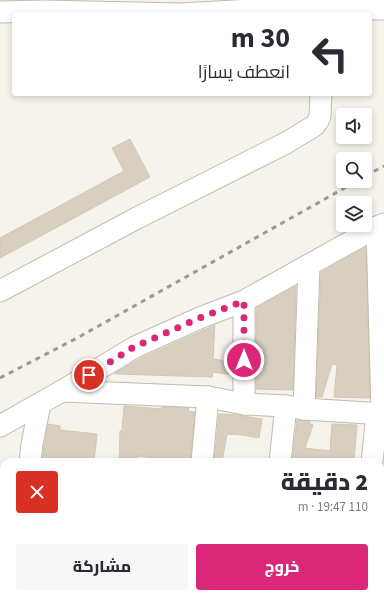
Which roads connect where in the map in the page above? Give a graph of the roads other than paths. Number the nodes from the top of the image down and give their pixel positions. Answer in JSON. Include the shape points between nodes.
{"nodes":[{"id":1,"x":384,"y":9,"type":"edge"},
{"id":2,"x":321,"y":11,"type":"edge"},
{"id":3,"x":0,"y":12,"type":"edge"},
{"id":4,"x":90,"y":12,"type":"edge"},
{"id":5,"x":216,"y":12,"type":"edge"},
{"id":6,"x":321,"y":96,"type":"edge"},
{"id":7,"x":380,"y":226,"type":"edge"},
{"id":8,"x":310,"y":265,"type":"junction"},
{"id":9,"x":0,"y":291,"type":"edge"},
{"id":10,"x":244,"y":301,"type":"junction"},
{"id":11,"x":62,"y":391,"type":"junction"},
{"id":12,"x":208,"y":396,"type":"junction"},
{"id":13,"x":40,"y":404,"type":"junction"},
{"id":14,"x":244,"y":404,"type":"junction"},
{"id":15,"x":295,"y":408,"type":"junction"},
{"id":16,"x":381,"y":414,"type":"edge"},
{"id":17,"x":0,"y":426,"type":"edge"},
{"id":18,"x":30,"y":458,"type":"edge"},
{"id":19,"x":202,"y":458,"type":"edge"},
{"id":20,"x":281,"y":458,"type":"edge"},
{"id":21,"x":373,"y":458,"type":"edge"}],
"edges":[{"from":1,"to":2,"type":"street"},
{"from":2,"to":5,"type":"street","via":[[289,8]]},
{"from":3,"to":4,"type":"street"},
{"from":6,"to":9,"type":"street","via":[[320,116],[309,130],[130,221]]},
{"from":7,"to":8,"type":"street"},
{"from":7,"to":16,"type":"street"},
{"from":8,"to":10,"type":"street"},
{"from":8,"to":15,"type":"street"},
{"from":10,"to":11,"type":"street","via":[[134,347]]},
{"from":10,"to":14,"type":"street"},
{"from":11,"to":12,"type":"street"},
{"from":11,"to":13,"type":"street"},
{"from":12,"to":14,"type":"street"},
{"from":12,"to":19,"type":"street"},
{"from":13,"to":17,"type":"street"},
{"from":13,"to":18,"type":"street"},
{"from":14,"to":15,"type":"street"},
{"from":15,"to":16,"type":"street"},
{"from":15,"to":20,"type":"street"},
{"from":16,"to":21,"type":"street"}]}
